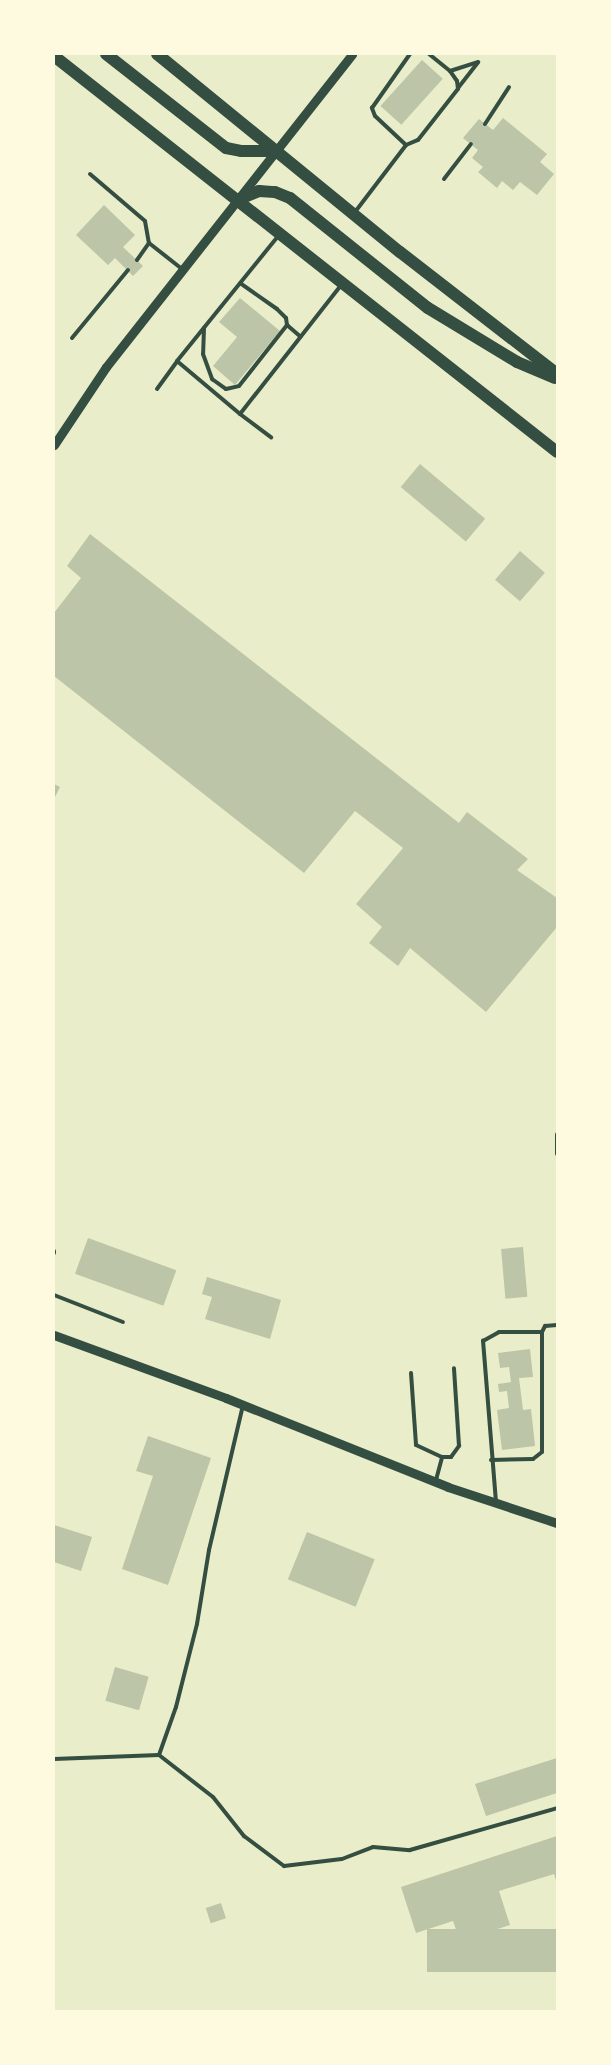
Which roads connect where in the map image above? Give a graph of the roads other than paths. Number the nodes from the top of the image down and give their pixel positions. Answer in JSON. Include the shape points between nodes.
{"nodes":[{"id":1,"x":106,"y":54,"type":"edge"},
{"id":2,"x":352,"y":54,"type":"edge"},
{"id":3,"x":410,"y":54,"type":"edge"},
{"id":4,"x":429,"y":54,"type":"edge"},
{"id":5,"x":54,"y":56,"type":"edge"},
{"id":6,"x":165,"y":56,"type":"edge"},
{"id":7,"x":450,"y":71,"type":"junction"},
{"id":8,"x":508,"y":87,"type":"dead end"},
{"id":9,"x":458,"y":89,"type":"junction"},
{"id":10,"x":485,"y":124,"type":"dead end"},
{"id":11,"x":470,"y":144,"type":"dead end"},
{"id":12,"x":406,"y":145,"type":"junction"},
{"id":13,"x":277,"y":150,"type":"junction"},
{"id":14,"x":90,"y":174,"type":"dead end"},
{"id":15,"x":444,"y":179,"type":"dead end"},
{"id":16,"x":237,"y":200,"type":"junction"},
{"id":17,"x":354,"y":214,"type":"junction"},
{"id":18,"x":280,"y":234,"type":"junction"},
{"id":19,"x":149,"y":243,"type":"junction"},
{"id":20,"x":136,"y":260,"type":"dead end"},
{"id":21,"x":182,"y":269,"type":"junction"},
{"id":22,"x":128,"y":270,"type":"dead end"},
{"id":23,"x":240,"y":283,"type":"junction"},
{"id":24,"x":343,"y":283,"type":"junction"},
{"id":25,"x":287,"y":326,"type":"junction"},
{"id":26,"x":204,"y":328,"type":"junction"},
{"id":27,"x":301,"y":337,"type":"junction"},
{"id":28,"x":72,"y":338,"type":"dead end"},
{"id":29,"x":177,"y":361,"type":"junction"},
{"id":30,"x":557,"y":374,"type":"edge"},
{"id":31,"x":557,"y":379,"type":"edge"},
{"id":32,"x":156,"y":389,"type":"dead end"},
{"id":33,"x":240,"y":414,"type":"junction"},
{"id":34,"x":271,"y":437,"type":"dead end"},
{"id":35,"x":54,"y":445,"type":"edge"},
{"id":36,"x":557,"y":452,"type":"edge"},
{"id":37,"x":557,"y":1134,"type":"edge"},
{"id":38,"x":557,"y":1153,"type":"edge"},
{"id":39,"x":54,"y":1295,"type":"edge"},
{"id":40,"x":123,"y":1322,"type":"dead end"},
{"id":41,"x":557,"y":1325,"type":"edge"},
{"id":42,"x":542,"y":1332,"type":"junction"},
{"id":43,"x":54,"y":1335,"type":"edge"},
{"id":44,"x":454,"y":1368,"type":"dead end"},
{"id":45,"x":411,"y":1373,"type":"dead end"},
{"id":46,"x":243,"y":1405,"type":"junction"},
{"id":47,"x":442,"y":1457,"type":"junction"},
{"id":48,"x":491,"y":1460,"type":"junction"},
{"id":49,"x":435,"y":1482,"type":"junction"},
{"id":50,"x":496,"y":1502,"type":"junction"},
{"id":51,"x":557,"y":1523,"type":"edge"},
{"id":52,"x":159,"y":1754,"type":"junction"},
{"id":53,"x":54,"y":1759,"type":"edge"},
{"id":54,"x":557,"y":1808,"type":"edge"}],
"edges":[{"from":1,"to":13,"type":"main road","via":[[226,148],[241,152]]},
{"from":2,"to":13,"type":"street"},
{"from":3,"to":12,"type":"lane","via":[[372,108],[375,116]]},
{"from":4,"to":7,"type":"lane"},
{"from":5,"to":16,"type":"main road"},
{"from":6,"to":13,"type":"main road"},
{"from":7,"to":9,"type":"lane"},
{"from":7,"to":9,"type":"lane","via":[[478,62]]},
{"from":8,"to":10,"type":"lane"},
{"from":9,"to":12,"type":"lane","via":[[418,140]]},
{"from":11,"to":15,"type":"lane"},
{"from":12,"to":17,"type":"lane"},
{"from":13,"to":16,"type":"street"},
{"from":13,"to":17,"type":"main road"},
{"from":14,"to":19,"type":"lane","via":[[145,220]]},
{"from":16,"to":18,"type":"main road"},
{"from":16,"to":21,"type":"street"},
{"from":16,"to":31,"type":"main road","via":[[259,191],[275,192],[290,198],[428,308],[517,362]]},
{"from":17,"to":30,"type":"main road"},
{"from":18,"to":23,"type":"lane"},
{"from":18,"to":24,"type":"main road"},
{"from":19,"to":20,"type":"lane"},
{"from":19,"to":21,"type":"lane"},
{"from":21,"to":35,"type":"street","via":[[106,367]]},
{"from":22,"to":28,"type":"lane"},
{"from":23,"to":25,"type":"lane","via":[[277,309],[286,318]]},
{"from":23,"to":26,"type":"lane"},
{"from":24,"to":27,"type":"lane"},
{"from":24,"to":36,"type":"main road"},
{"from":25,"to":26,"type":"lane","via":[[239,386],[232,389],[218,385],[207,369],[203,354]]},
{"from":25,"to":27,"type":"lane"},
{"from":26,"to":29,"type":"lane"},
{"from":27,"to":33,"type":"lane"},
{"from":29,"to":32,"type":"lane"},
{"from":29,"to":33,"type":"lane"},
{"from":33,"to":34,"type":"lane"},
{"from":37,"to":38,"type":"street"},
{"from":39,"to":40,"type":"lane"},
{"from":41,"to":42,"type":"lane","via":[[545,1326]]},
{"from":42,"to":48,"type":"lane","via":[[542,1452],[527,1459]]},
{"from":42,"to":48,"type":"lane","via":[[500,1332],[483,1341]]},
{"from":43,"to":46,"type":"street"},
{"from":44,"to":47,"type":"lane","via":[[459,1446],[451,1457]]},
{"from":45,"to":47,"type":"lane","via":[[416,1445]]},
{"from":46,"to":49,"type":"street"},
{"from":46,"to":52,"type":"lane","via":[[197,1624],[176,1707]]},
{"from":47,"to":49,"type":"lane"},
{"from":48,"to":50,"type":"lane"},
{"from":49,"to":50,"type":"street"},
{"from":50,"to":51,"type":"street"},
{"from":52,"to":53,"type":"lane"},
{"from":52,"to":54,"type":"lane","via":[[213,1797],[244,1836],[284,1866],[342,1859],[373,1847],[410,1850]]}]}
